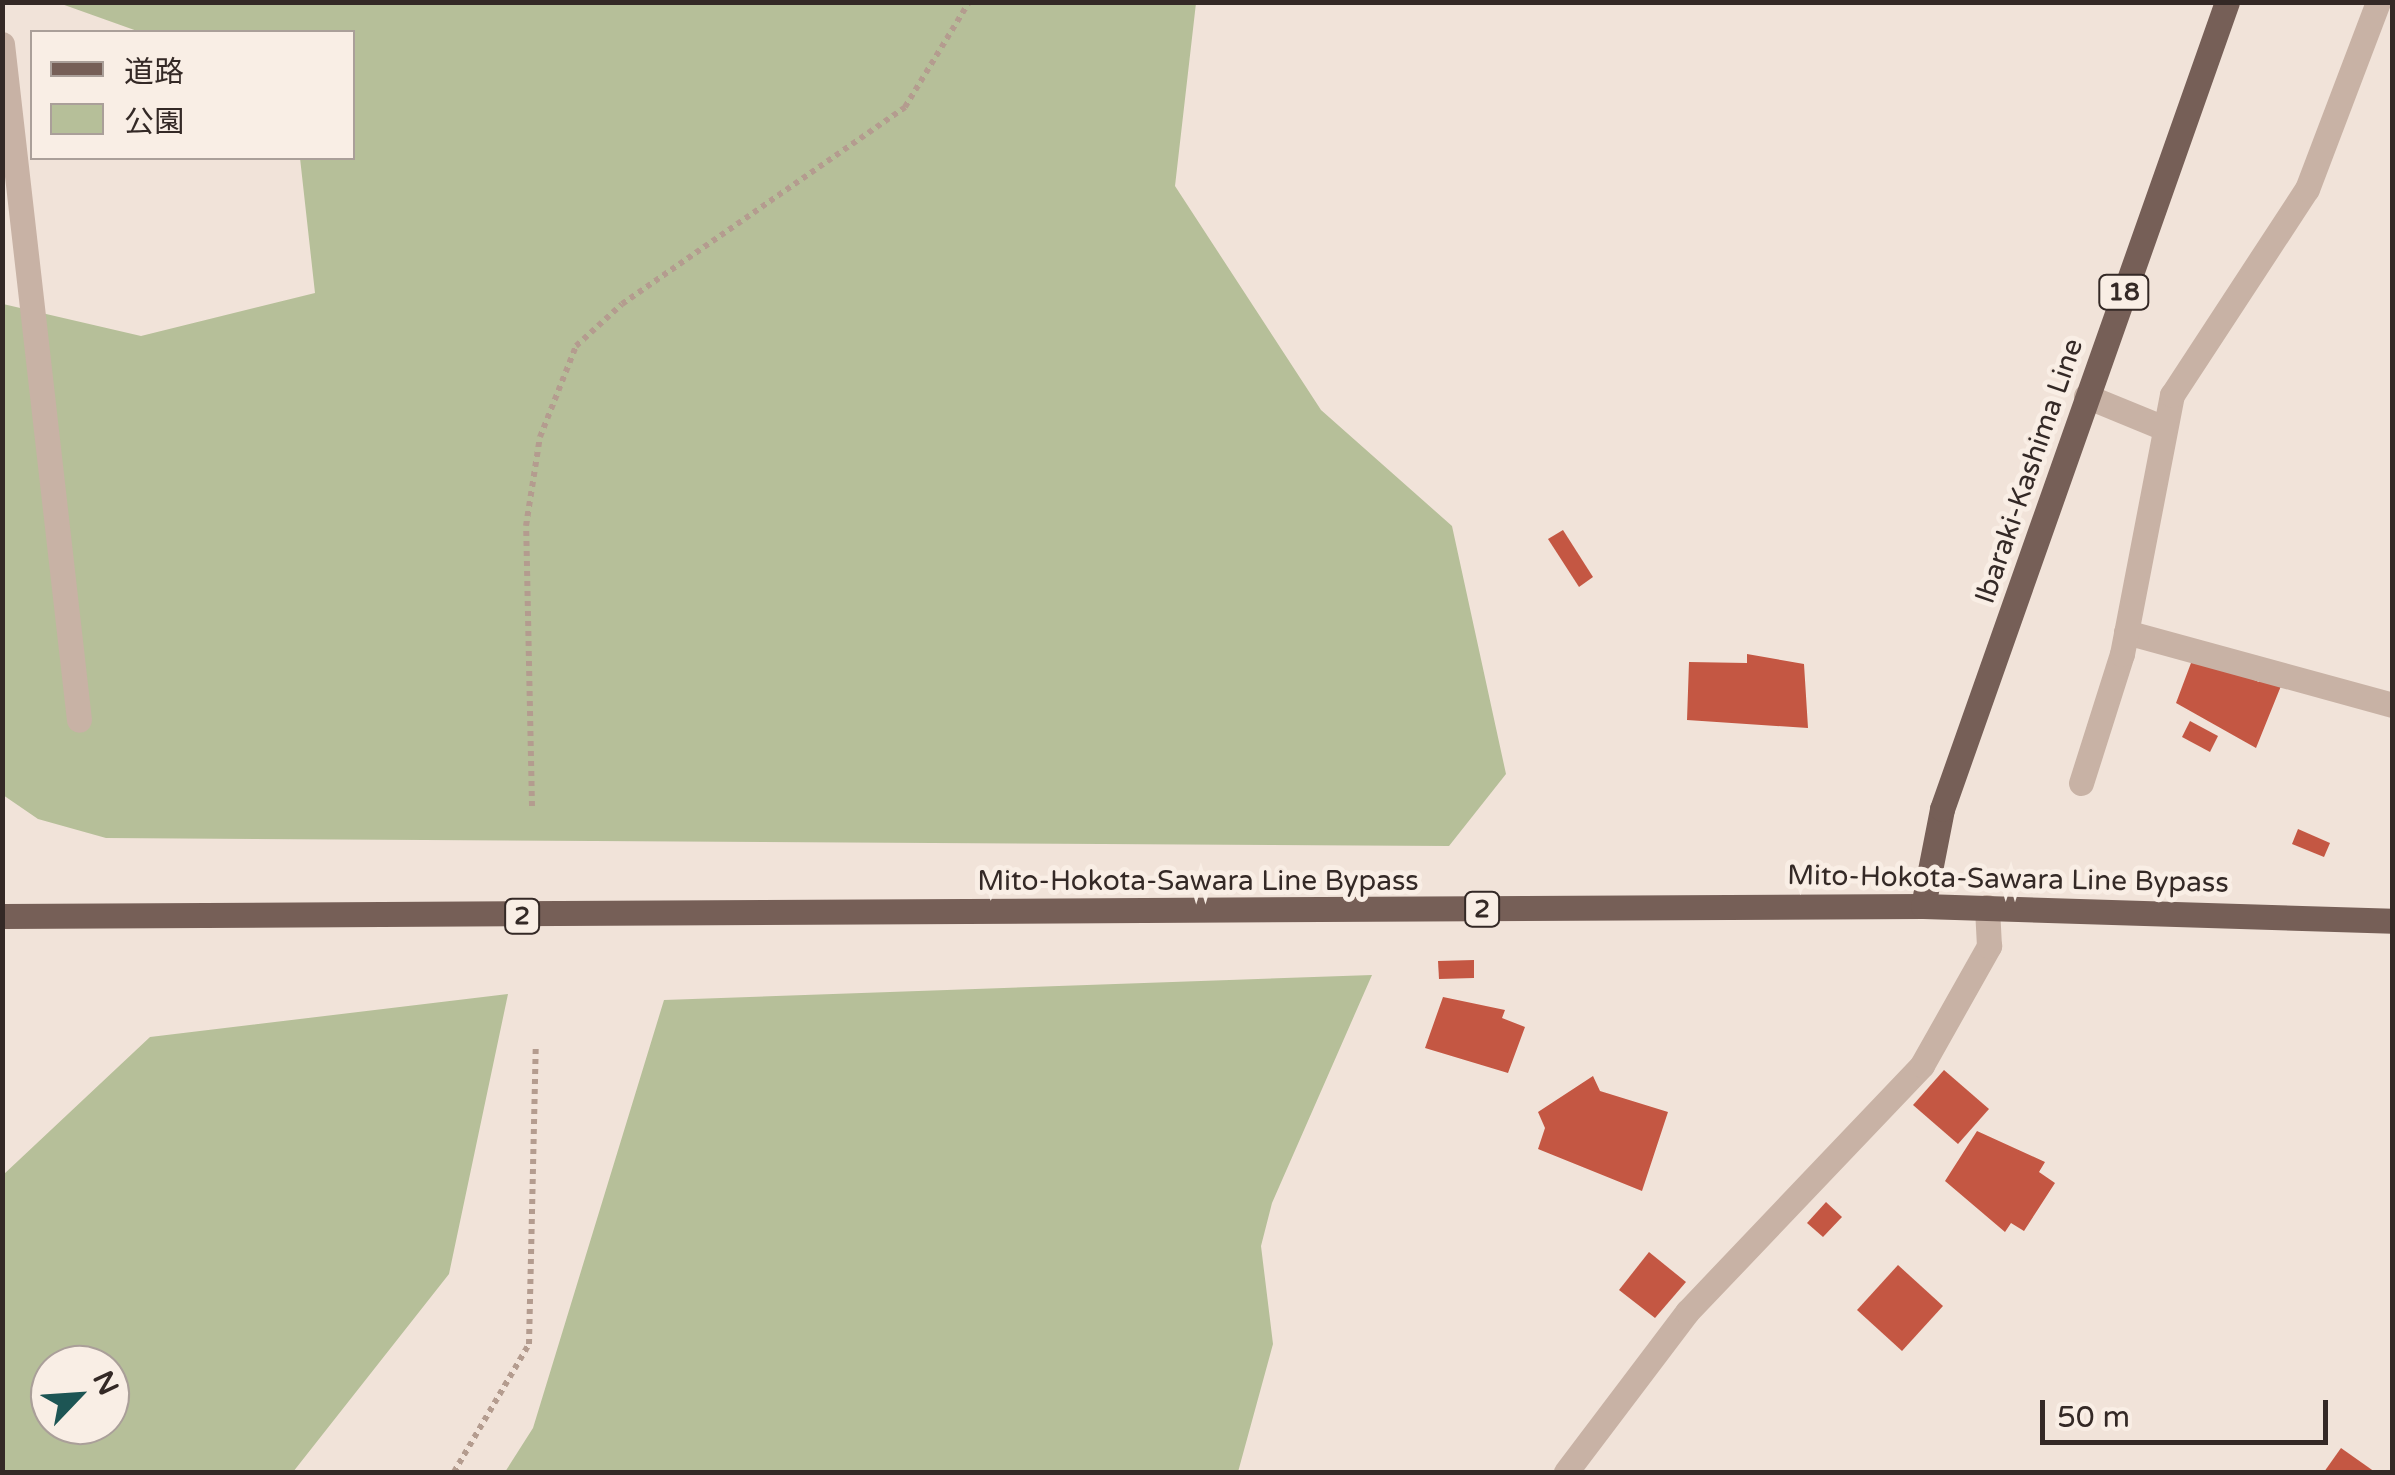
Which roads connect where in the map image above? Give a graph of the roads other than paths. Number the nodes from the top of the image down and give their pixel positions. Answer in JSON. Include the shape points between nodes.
{"nodes":[{"id":1,"x":2228,"y":2,"type":"edge"},
{"id":2,"x":2378,"y":2,"type":"edge"},
{"id":3,"x":2,"y":44,"type":"edge"},
{"id":4,"x":2086,"y":396,"type":"junction"},
{"id":5,"x":2164,"y":428,"type":"junction"},
{"id":6,"x":2126,"y":632,"type":"junction"},
{"id":7,"x":2392,"y":706,"type":"edge"},
{"id":8,"x":78,"y":720,"type":"dead end"},
{"id":9,"x":2080,"y":783,"type":"dead end"},
{"id":10,"x":1923,"y":906,"type":"junction"},
{"id":11,"x":1988,"y":907,"type":"junction"},
{"id":12,"x":2,"y":916,"type":"edge"},
{"id":13,"x":2392,"y":922,"type":"edge"},
{"id":14,"x":1566,"y":1472,"type":"edge"}],
"edges":[{"from":1,"to":4,"type":"main road","name":"Ibaraki-Kashima Line","number":"18"},
{"from":2,"to":5,"type":"street","via":[[2308,189],[2172,396]]},
{"from":3,"to":8,"type":"street"},
{"from":4,"to":5,"type":"street"},
{"from":4,"to":10,"type":"main road","name":"Ibaraki-Kashima Line","number":"18","via":[[1942,809]]},
{"from":5,"to":6,"type":"street"},
{"from":6,"to":7,"type":"street"},
{"from":6,"to":9,"type":"street"},
{"from":10,"to":11,"type":"main road","name":"Mito-Hokota-Sawara Line Bypass","number":"2"},
{"from":10,"to":12,"type":"main road","name":"Mito-Hokota-Sawara Line Bypass","number":"2"},
{"from":11,"to":13,"type":"main road","name":"Mito-Hokota-Sawara Line Bypass","number":"2"},
{"from":11,"to":14,"type":"street","via":[[1989,946],[1922,1065],[1687,1312]]}]}
